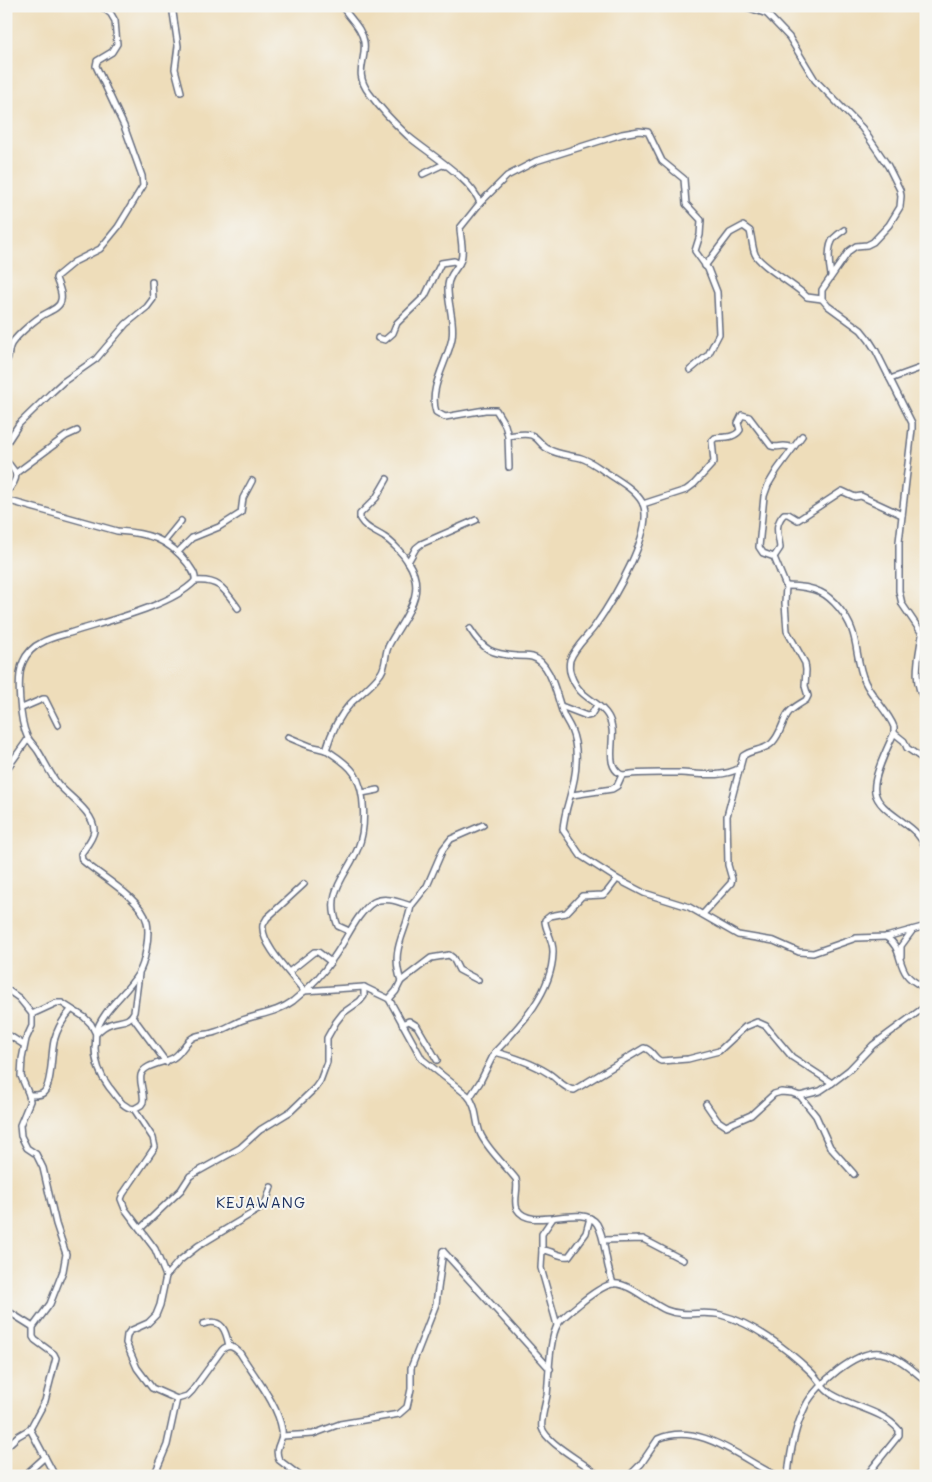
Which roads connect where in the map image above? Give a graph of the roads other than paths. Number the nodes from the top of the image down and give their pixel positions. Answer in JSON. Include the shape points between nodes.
{"nodes":[{"id":1,"x":101,"y":6,"type":"edge"},
{"id":2,"x":172,"y":6,"type":"edge"},
{"id":3,"x":342,"y":6,"type":"edge"},
{"id":4,"x":744,"y":6,"type":"edge"},
{"id":5,"x":181,"y":92,"type":"dead end"},
{"id":6,"x":445,"y":166,"type":"junction"},
{"id":7,"x":423,"y":174,"type":"dead end"},
{"id":8,"x":480,"y":202,"type":"junction"},
{"id":9,"x":844,"y":230,"type":"dead end"},
{"id":10,"x":459,"y":264,"type":"junction"},
{"id":11,"x":705,"y":266,"type":"junction"},
{"id":12,"x":831,"y":275,"type":"junction"},
{"id":13,"x":152,"y":282,"type":"dead end"},
{"id":14,"x":822,"y":299,"type":"junction"},
{"id":15,"x":378,"y":338,"type":"dead end"},
{"id":16,"x":6,"y":361,"type":"edge"},
{"id":17,"x":926,"y":366,"type":"edge"},
{"id":18,"x":690,"y":370,"type":"dead end"},
{"id":19,"x":890,"y":379,"type":"junction"},
{"id":20,"x":77,"y":431,"type":"dead end"},
{"id":21,"x":508,"y":436,"type":"junction"},
{"id":22,"x":802,"y":436,"type":"dead end"},
{"id":23,"x":6,"y":444,"type":"edge"},
{"id":24,"x":793,"y":448,"type":"junction"},
{"id":25,"x":6,"y":461,"type":"edge"},
{"id":26,"x":509,"y":467,"type":"dead end"},
{"id":27,"x":16,"y":473,"type":"junction"},
{"id":28,"x":387,"y":479,"type":"dead end"},
{"id":29,"x":252,"y":481,"type":"dead end"},
{"id":30,"x":6,"y":494,"type":"edge"},
{"id":31,"x":6,"y":500,"type":"edge"},
{"id":32,"x":643,"y":504,"type":"junction"},
{"id":33,"x":902,"y":515,"type":"junction"},
{"id":34,"x":476,"y":520,"type":"dead end"},
{"id":35,"x":181,"y":521,"type":"dead end"},
{"id":36,"x":164,"y":542,"type":"junction"},
{"id":37,"x":178,"y":552,"type":"junction"},
{"id":38,"x":774,"y":557,"type":"junction"},
{"id":39,"x":408,"y":562,"type":"junction"},
{"id":40,"x":196,"y":581,"type":"junction"},
{"id":41,"x":786,"y":586,"type":"junction"},
{"id":42,"x":238,"y":608,"type":"dead end"},
{"id":43,"x":470,"y":629,"type":"dead end"},
{"id":44,"x":922,"y":635,"type":"junction"},
{"id":45,"x":926,"y":642,"type":"edge"},
{"id":46,"x":926,"y":701,"type":"edge"},
{"id":47,"x":597,"y":705,"type":"junction"},
{"id":48,"x":561,"y":706,"type":"junction"},
{"id":49,"x":22,"y":708,"type":"junction"},
{"id":50,"x":58,"y":725,"type":"dead end"},
{"id":51,"x":894,"y":733,"type":"junction"},
{"id":52,"x":288,"y":737,"type":"dead end"},
{"id":53,"x":28,"y":739,"type":"junction"},
{"id":54,"x":326,"y":750,"type":"junction"},
{"id":55,"x":926,"y":761,"type":"edge"},
{"id":56,"x":740,"y":768,"type":"junction"},
{"id":57,"x":6,"y":770,"type":"edge"},
{"id":58,"x":622,"y":776,"type":"junction"},
{"id":59,"x":378,"y":790,"type":"dead end"},
{"id":60,"x":362,"y":794,"type":"junction"},
{"id":61,"x":572,"y":795,"type":"junction"},
{"id":62,"x":483,"y":825,"type":"dead end"},
{"id":63,"x":926,"y":848,"type":"edge"},
{"id":64,"x":617,"y":879,"type":"junction"},
{"id":65,"x":304,"y":884,"type":"dead end"},
{"id":66,"x":411,"y":906,"type":"junction"},
{"id":67,"x":702,"y":914,"type":"junction"},
{"id":68,"x":926,"y":926,"type":"edge"},
{"id":69,"x":913,"y":930,"type":"junction"},
{"id":70,"x":349,"y":931,"type":"junction"},
{"id":71,"x":886,"y":937,"type":"junction"},
{"id":72,"x":901,"y":961,"type":"junction"},
{"id":73,"x":331,"y":962,"type":"junction"},
{"id":74,"x":289,"y":972,"type":"junction"},
{"id":75,"x":139,"y":973,"type":"junction"},
{"id":76,"x":478,"y":980,"type":"dead end"},
{"id":77,"x":401,"y":981,"type":"junction"},
{"id":78,"x":364,"y":987,"type":"junction"},
{"id":79,"x":6,"y":989,"type":"edge"},
{"id":80,"x":926,"y":990,"type":"edge"},
{"id":81,"x":304,"y":991,"type":"junction"},
{"id":82,"x":389,"y":998,"type":"junction"},
{"id":83,"x":926,"y":1006,"type":"edge"},
{"id":84,"x":71,"y":1010,"type":"junction"},
{"id":85,"x":32,"y":1014,"type":"junction"},
{"id":86,"x":132,"y":1016,"type":"junction"},
{"id":87,"x":402,"y":1024,"type":"junction"},
{"id":88,"x":96,"y":1034,"type":"junction"},
{"id":89,"x":6,"y":1036,"type":"edge"},
{"id":90,"x":24,"y":1045,"type":"junction"},
{"id":91,"x":495,"y":1052,"type":"junction"},
{"id":92,"x":437,"y":1060,"type":"dead end"},
{"id":93,"x":166,"y":1062,"type":"junction"},
{"id":94,"x":832,"y":1083,"type":"junction"},
{"id":95,"x":29,"y":1095,"type":"junction"},
{"id":96,"x":800,"y":1096,"type":"junction"},
{"id":97,"x":470,"y":1097,"type":"junction"},
{"id":98,"x":706,"y":1104,"type":"dead end"},
{"id":99,"x":134,"y":1109,"type":"junction"},
{"id":100,"x":854,"y":1174,"type":"dead end"},
{"id":101,"x":272,"y":1187,"type":"dead end"},
{"id":102,"x":553,"y":1218,"type":"junction"},
{"id":103,"x":590,"y":1218,"type":"junction"},
{"id":104,"x":141,"y":1228,"type":"junction"},
{"id":105,"x":604,"y":1240,"type":"junction"},
{"id":106,"x":542,"y":1250,"type":"junction"},
{"id":107,"x":683,"y":1260,"type":"dead end"},
{"id":108,"x":166,"y":1276,"type":"junction"},
{"id":109,"x":613,"y":1284,"type":"junction"},
{"id":110,"x":6,"y":1310,"type":"edge"},
{"id":111,"x":203,"y":1324,"type":"dead end"},
{"id":112,"x":557,"y":1325,"type":"junction"},
{"id":113,"x":33,"y":1327,"type":"junction"},
{"id":114,"x":229,"y":1346,"type":"junction"},
{"id":115,"x":550,"y":1370,"type":"junction"},
{"id":116,"x":926,"y":1381,"type":"edge"},
{"id":117,"x":821,"y":1385,"type":"junction"},
{"id":118,"x":177,"y":1399,"type":"junction"},
{"id":119,"x":30,"y":1429,"type":"junction"},
{"id":120,"x":282,"y":1436,"type":"junction"},
{"id":121,"x":6,"y":1447,"type":"edge"},
{"id":122,"x":45,"y":1457,"type":"junction"},
{"id":123,"x":53,"y":1475,"type":"edge"},
{"id":124,"x":24,"y":1476,"type":"edge"},
{"id":125,"x":154,"y":1476,"type":"edge"},
{"id":126,"x":300,"y":1476,"type":"edge"},
{"id":127,"x":599,"y":1476,"type":"edge"},
{"id":128,"x":629,"y":1476,"type":"edge"},
{"id":129,"x":776,"y":1476,"type":"edge"},
{"id":130,"x":788,"y":1476,"type":"edge"},
{"id":131,"x":866,"y":1476,"type":"edge"}],
"edges":[{"from":1,"to":16,"type":"street","via":[[115,21],[117,44],[112,52],[97,61],[96,66],[124,126],[143,186],[100,249],[74,262],[57,276],[60,304],[15,340]]},
{"from":2,"to":5,"type":"street","via":[[178,46],[175,69]]},
{"from":3,"to":6,"type":"street","via":[[364,41],[360,66],[368,92],[407,135]]},
{"from":4,"to":12,"type":"street","via":[[767,14],[789,37],[815,80],[862,128],[888,166],[902,196],[900,207],[889,226],[873,242],[848,251]]},
{"from":6,"to":7,"type":"street"},
{"from":6,"to":8,"type":"street","via":[[467,184]]},
{"from":8,"to":10,"type":"street","via":[[460,228],[462,256]]},
{"from":8,"to":11,"type":"street","via":[[508,176],[536,161],[622,134],[648,132],[662,161],[684,179],[686,204],[701,220],[695,251]]},
{"from":9,"to":12,"type":"street","via":[[831,243]]},
{"from":10,"to":15,"type":"street","via":[[454,261],[441,263],[425,296],[397,323],[390,336],[385,340]]},
{"from":10,"to":21,"type":"street","via":[[448,282],[453,327],[434,406],[436,412],[445,417],[497,411]]},
{"from":11,"to":14,"type":"street","via":[[730,234],[743,226],[750,231],[755,257],[807,297]]},
{"from":11,"to":18,"type":"street","via":[[717,292],[720,334],[708,355]]},
{"from":12,"to":14,"type":"street","via":[[822,290]]},
{"from":13,"to":23,"type":"street","via":[[153,298],[147,307],[126,324],[96,359],[63,382],[19,424]]},
{"from":14,"to":19,"type":"street","via":[[861,330]]},
{"from":17,"to":19,"type":"street"},
{"from":19,"to":33,"type":"street","via":[[907,411],[912,429]]},
{"from":20,"to":27,"type":"street"},
{"from":21,"to":26,"type":"street"},
{"from":21,"to":32,"type":"street","via":[[530,435],[549,450],[590,462],[638,496]]},
{"from":22,"to":24,"type":"street"},
{"from":24,"to":32,"type":"street","via":[[772,446],[744,415],[738,423],[738,434],[712,441],[714,462],[694,484],[686,490]]},
{"from":24,"to":38,"type":"street","via":[[768,485],[762,506],[759,546],[763,553]]},
{"from":25,"to":27,"type":"street"},
{"from":27,"to":30,"type":"street","via":[[17,478]]},
{"from":28,"to":39,"type":"street","via":[[376,498],[360,514],[360,519],[368,528],[385,537]]},
{"from":29,"to":37,"type":"street","via":[[243,498],[241,513],[192,538]]},
{"from":31,"to":36,"type":"street","via":[[117,531],[143,533]]},
{"from":32,"to":47,"type":"street","via":[[646,520],[627,574],[570,660],[570,671],[577,687]]},
{"from":33,"to":38,"type":"street","via":[[861,496],[842,492],[798,520],[784,514],[777,525],[780,548]]},
{"from":33,"to":44,"type":"street","via":[[899,591],[902,604]]},
{"from":34,"to":39,"type":"street","via":[[421,544]]},
{"from":35,"to":36,"type":"street"},
{"from":36,"to":37,"type":"street"},
{"from":37,"to":40,"type":"street","via":[[194,572]]},
{"from":38,"to":41,"type":"street"},
{"from":39,"to":54,"type":"street","via":[[415,579],[414,603],[389,643],[382,672],[345,712],[334,728]]},
{"from":40,"to":42,"type":"street","via":[[218,584]]},
{"from":40,"to":49,"type":"street","via":[[169,599],[39,644],[23,662],[19,679]]},
{"from":41,"to":51,"type":"street","via":[[822,593],[838,608],[852,630],[865,682],[892,722]]},
{"from":41,"to":56,"type":"street","via":[[787,631],[804,663],[808,696],[788,714],[771,744],[742,756]]},
{"from":43,"to":48,"type":"street","via":[[482,646],[495,654],[538,660],[550,676]]},
{"from":44,"to":45,"type":"street"},
{"from":44,"to":46,"type":"street","via":[[918,685]]},
{"from":47,"to":48,"type":"street","via":[[588,716]]},
{"from":47,"to":58,"type":"street","via":[[610,720],[612,765]]},
{"from":48,"to":61,"type":"street","via":[[575,744]]},
{"from":49,"to":50,"type":"street","via":[[43,698]]},
{"from":49,"to":53,"type":"street"},
{"from":51,"to":55,"type":"street","via":[[907,748]]},
{"from":51,"to":63,"type":"street","via":[[874,786],[875,793],[893,815],[920,836]]},
{"from":52,"to":54,"type":"street"},
{"from":53,"to":57,"type":"street"},
{"from":53,"to":75,"type":"street","via":[[56,781],[85,810],[93,825],[94,833],[81,854],[82,860],[120,889],[145,916],[148,933]]},
{"from":54,"to":60,"type":"street","via":[[354,773]]},
{"from":56,"to":58,"type":"street","via":[[715,774]]},
{"from":56,"to":67,"type":"street","via":[[727,816],[731,883]]},
{"from":58,"to":61,"type":"street","via":[[612,789]]},
{"from":59,"to":60,"type":"street"},
{"from":60,"to":70,"type":"street","via":[[359,847],[340,880],[334,899],[338,926]]},
{"from":61,"to":64,"type":"street","via":[[563,830],[581,856]]},
{"from":62,"to":66,"type":"street","via":[[451,839],[443,849],[427,886]]},
{"from":64,"to":67,"type":"street","via":[[644,893]]},
{"from":64,"to":91,"type":"street","via":[[603,895],[582,896],[566,913],[546,920],[545,926],[554,948],[548,979],[530,1013]]},
{"from":65,"to":74,"type":"street","via":[[263,925],[269,947]]},
{"from":66,"to":70,"type":"street","via":[[391,900],[374,902]]},
{"from":66,"to":77,"type":"street","via":[[396,957]]},
{"from":67,"to":71,"type":"street","via":[[738,935],[774,940],[807,954],[856,938]]},
{"from":68,"to":69,"type":"street"},
{"from":69,"to":71,"type":"street"},
{"from":69,"to":72,"type":"street","via":[[901,946]]},
{"from":70,"to":73,"type":"street"},
{"from":71,"to":72,"type":"street","via":[[893,942]]},
{"from":72,"to":80,"type":"street","via":[[906,974]]},
{"from":73,"to":74,"type":"street","via":[[314,952]]},
{"from":73,"to":81,"type":"street"},
{"from":74,"to":81,"type":"street"},
{"from":75,"to":86,"type":"street"},
{"from":75,"to":88,"type":"street","via":[[101,1021]]},
{"from":76,"to":77,"type":"street","via":[[459,970],[449,955],[431,958]]},
{"from":77,"to":82,"type":"street"},
{"from":78,"to":81,"type":"street"},
{"from":78,"to":82,"type":"street"},
{"from":78,"to":104,"type":"street","via":[[364,996],[343,1013],[327,1038],[327,1062],[315,1088],[240,1148],[190,1176],[181,1190]]},
{"from":79,"to":85,"type":"street","via":[[19,998]]},
{"from":81,"to":93,"type":"street","via":[[285,1007],[242,1020],[214,1033],[195,1036]]},
{"from":82,"to":87,"type":"street"},
{"from":83,"to":94,"type":"street","via":[[872,1045]]},
{"from":84,"to":85,"type":"street","via":[[62,1003],[56,1003]]},
{"from":84,"to":88,"type":"street","via":[[84,1017]]},
{"from":84,"to":95,"type":"street","via":[[56,1034],[46,1091]]},
{"from":85,"to":90,"type":"street","via":[[32,1026]]},
{"from":86,"to":88,"type":"street","via":[[104,1027]]},
{"from":86,"to":93,"type":"street"},
{"from":87,"to":92,"type":"street","via":[[409,1021],[417,1026]]},
{"from":87,"to":97,"type":"street","via":[[422,1058]]},
{"from":88,"to":99,"type":"street","via":[[95,1053],[102,1076],[119,1100]]},
{"from":89,"to":90,"type":"street"},
{"from":90,"to":95,"type":"street","via":[[21,1076]]},
{"from":91,"to":94,"type":"street","via":[[540,1069],[574,1090],[644,1048],[661,1061],[688,1059],[719,1051],[745,1027],[757,1022],[766,1026],[792,1057]]},
{"from":91,"to":97,"type":"street"},
{"from":93,"to":99,"type":"street","via":[[145,1068],[141,1079],[143,1102]]},
{"from":94,"to":96,"type":"street","via":[[820,1091]]},
{"from":95,"to":113,"type":"street","via":[[30,1101],[20,1125],[21,1136],[43,1168],[66,1254],[50,1304]]},
{"from":96,"to":98,"type":"street","via":[[781,1092],[774,1094],[751,1115],[726,1126],[716,1120]]},
{"from":96,"to":100,"type":"street","via":[[816,1116],[830,1147]]},
{"from":97,"to":102,"type":"street","via":[[480,1134],[516,1179],[518,1209],[529,1217]]},
{"from":99,"to":104,"type":"street","via":[[155,1144],[121,1199],[124,1209]]},
{"from":101,"to":108,"type":"street","via":[[261,1208],[198,1246]]},
{"from":102,"to":103,"type":"street","via":[[582,1215]]},
{"from":102,"to":106,"type":"street","via":[[542,1234]]},
{"from":103,"to":105,"type":"street"},
{"from":103,"to":106,"type":"street","via":[[586,1233],[569,1256]]},
{"from":104,"to":108,"type":"street","via":[[156,1249]]},
{"from":105,"to":107,"type":"street","via":[[642,1240]]},
{"from":105,"to":109,"type":"street"},
{"from":106,"to":112,"type":"street","via":[[541,1268]]},
{"from":108,"to":118,"type":"street","via":[[156,1315],[148,1324],[130,1331],[126,1343],[137,1368],[149,1384],[158,1392]]},
{"from":109,"to":112,"type":"street","via":[[586,1299]]},
{"from":109,"to":117,"type":"street","via":[[622,1285],[676,1314],[722,1315],[752,1328],[783,1348]]},
{"from":110,"to":113,"type":"street"},
{"from":111,"to":114,"type":"street","via":[[215,1322],[223,1328]]},
{"from":112,"to":115,"type":"street"},
{"from":113,"to":119,"type":"street","via":[[35,1340],[54,1354],[56,1361],[45,1401]]},
{"from":114,"to":118,"type":"street","via":[[222,1350],[192,1391]]},
{"from":114,"to":120,"type":"street","via":[[240,1353],[275,1408]]},
{"from":115,"to":120,"type":"street","via":[[443,1251],[436,1304],[411,1368],[407,1408],[399,1414],[340,1424],[313,1434]]},
{"from":115,"to":127,"type":"street","via":[[542,1428],[549,1439]]},
{"from":116,"to":117,"type":"street","via":[[902,1362],[874,1352],[858,1357]]},
{"from":117,"to":130,"type":"street","via":[[804,1409],[792,1446]]},
{"from":117,"to":131,"type":"street","via":[[840,1399],[888,1419],[899,1430],[896,1440]]},
{"from":118,"to":125,"type":"street","via":[[167,1445]]},
{"from":119,"to":121,"type":"street"},
{"from":119,"to":122,"type":"street"},
{"from":120,"to":126,"type":"street","via":[[276,1449],[279,1460]]},
{"from":122,"to":123,"type":"street"},
{"from":122,"to":124,"type":"street"},
{"from":128,"to":129,"type":"street","via":[[658,1439],[691,1435],[709,1439]]}]}
